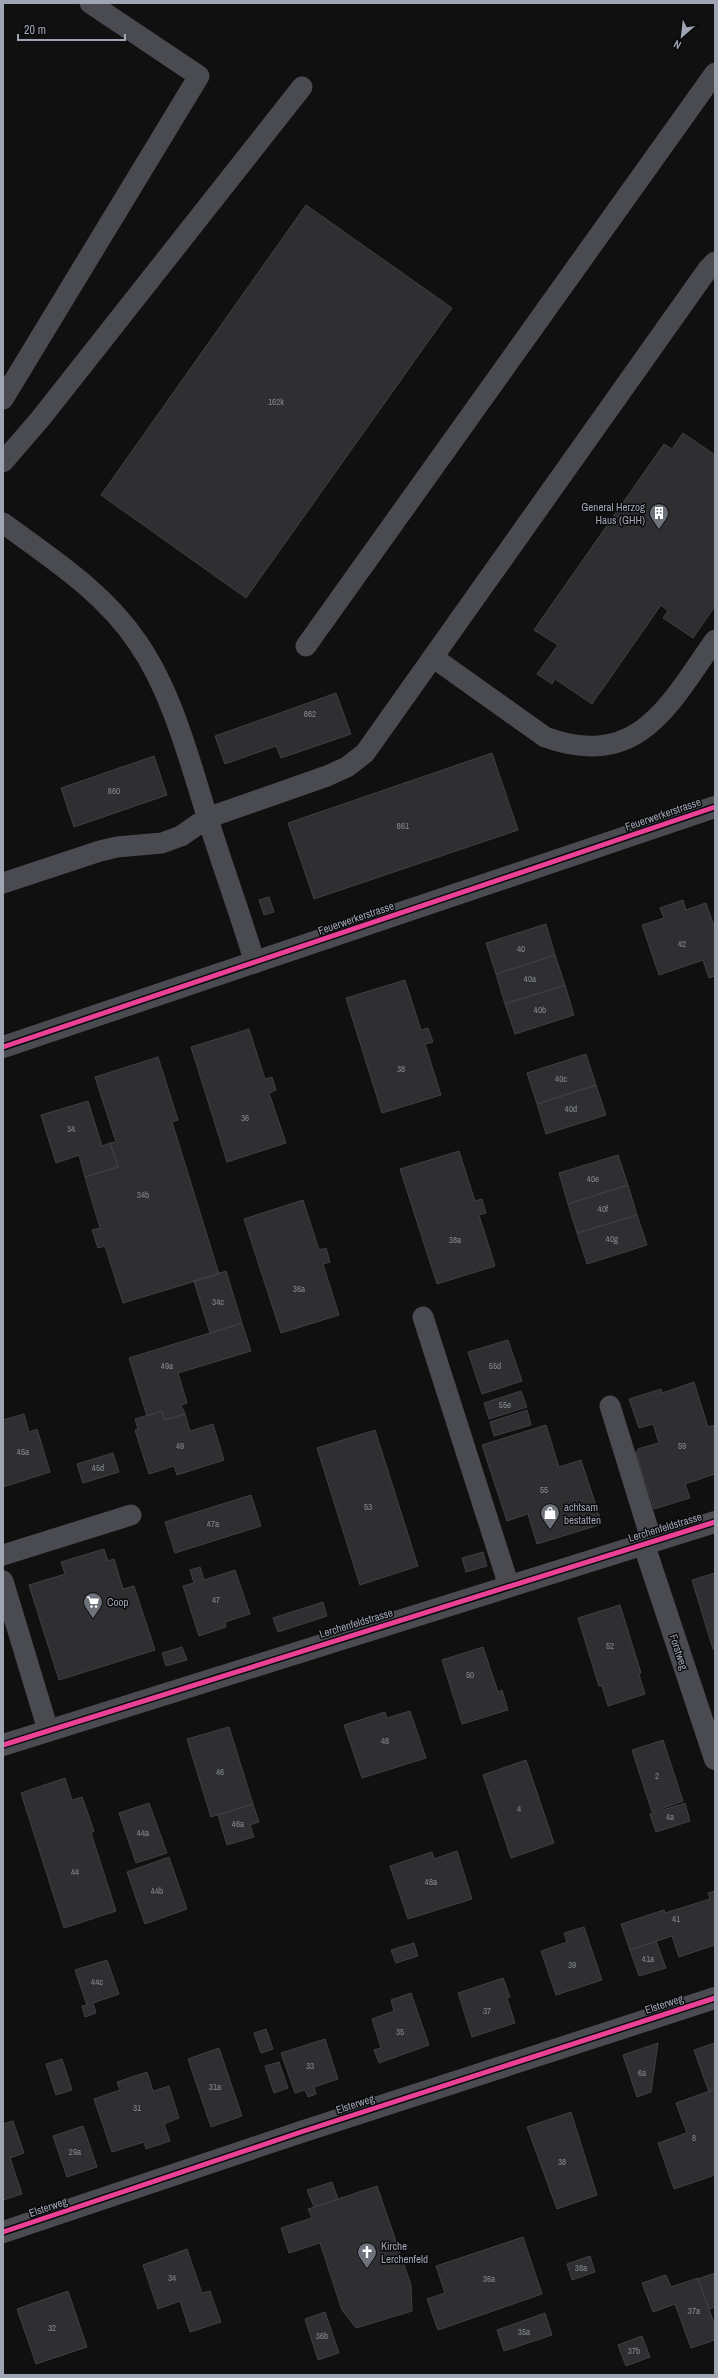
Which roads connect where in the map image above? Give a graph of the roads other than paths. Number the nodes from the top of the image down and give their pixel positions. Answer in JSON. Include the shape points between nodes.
{"nodes":[{"id":1,"x":90,"y":3,"type":"edge"},
{"id":2,"x":715,"y":73,"type":"edge"},
{"id":3,"x":302,"y":87,"type":"dead end"},
{"id":4,"x":715,"y":262,"type":"edge"},
{"id":5,"x":3,"y":399,"type":"edge"},
{"id":6,"x":3,"y":462,"type":"edge"},
{"id":7,"x":3,"y":523,"type":"edge"},
{"id":8,"x":715,"y":640,"type":"edge"},
{"id":9,"x":306,"y":646,"type":"dead end"},
{"id":10,"x":434,"y":658,"type":"junction"},
{"id":11,"x":715,"y":807,"type":"edge"},
{"id":12,"x":207,"y":818,"type":"junction"},
{"id":13,"x":3,"y":883,"type":"edge"},
{"id":14,"x":255,"y":963,"type":"junction"},
{"id":15,"x":3,"y":1047,"type":"edge"},
{"id":16,"x":423,"y":1317,"type":"dead end"},
{"id":17,"x":610,"y":1406,"type":"dead end"},
{"id":18,"x":131,"y":1515,"type":"dead end"},
{"id":19,"x":715,"y":1522,"type":"edge"},
{"id":20,"x":648,"y":1543,"type":"junction"},
{"id":21,"x":3,"y":1555,"type":"edge"},
{"id":22,"x":3,"y":1581,"type":"edge"},
{"id":23,"x":509,"y":1586,"type":"junction"},
{"id":24,"x":48,"y":1730,"type":"junction"},
{"id":25,"x":3,"y":1745,"type":"edge"},
{"id":26,"x":715,"y":1759,"type":"edge"},
{"id":27,"x":715,"y":1998,"type":"edge"},
{"id":28,"x":3,"y":2232,"type":"edge"}],
"edges":[{"from":1,"to":5,"type":"lane","via":[[199,76]]},
{"from":2,"to":9,"type":"lane"},
{"from":3,"to":6,"type":"lane","via":[[46,412]]},
{"from":4,"to":10,"type":"lane"},
{"from":7,"to":12,"type":"lane","via":[[69,571],[108,607],[138,643],[165,695],[188,752]]},
{"from":8,"to":10,"type":"lane","via":[[663,713],[649,727],[610,744],[588,747],[566,744],[545,737]]},
{"from":10,"to":12,"type":"lane","via":[[378,737],[365,753],[346,767]]},
{"from":11,"to":14,"type":"street","name":"Feuerwerkerstrasse"},
{"from":12,"to":13,"type":"lane","via":[[181,836],[162,843],[100,851]]},
{"from":12,"to":14,"type":"lane"},
{"from":14,"to":15,"type":"street","name":"Feuerwerkerstrasse"},
{"from":16,"to":23,"type":"lane"},
{"from":17,"to":20,"type":"lane"},
{"from":18,"to":21,"type":"lane"},
{"from":19,"to":20,"type":"street","name":"Lerchenfeldstrasse"},
{"from":20,"to":23,"type":"street","name":"Lerchenfeldstrasse"},
{"from":20,"to":26,"type":"street","name":"Forstweg"},
{"from":22,"to":24,"type":"lane"},
{"from":23,"to":24,"type":"street","name":"Lerchenfeldstrasse"},
{"from":24,"to":25,"type":"street","name":"Lerchenfeldstrasse"},
{"from":27,"to":28,"type":"street","name":"Elsterweg"}]}
